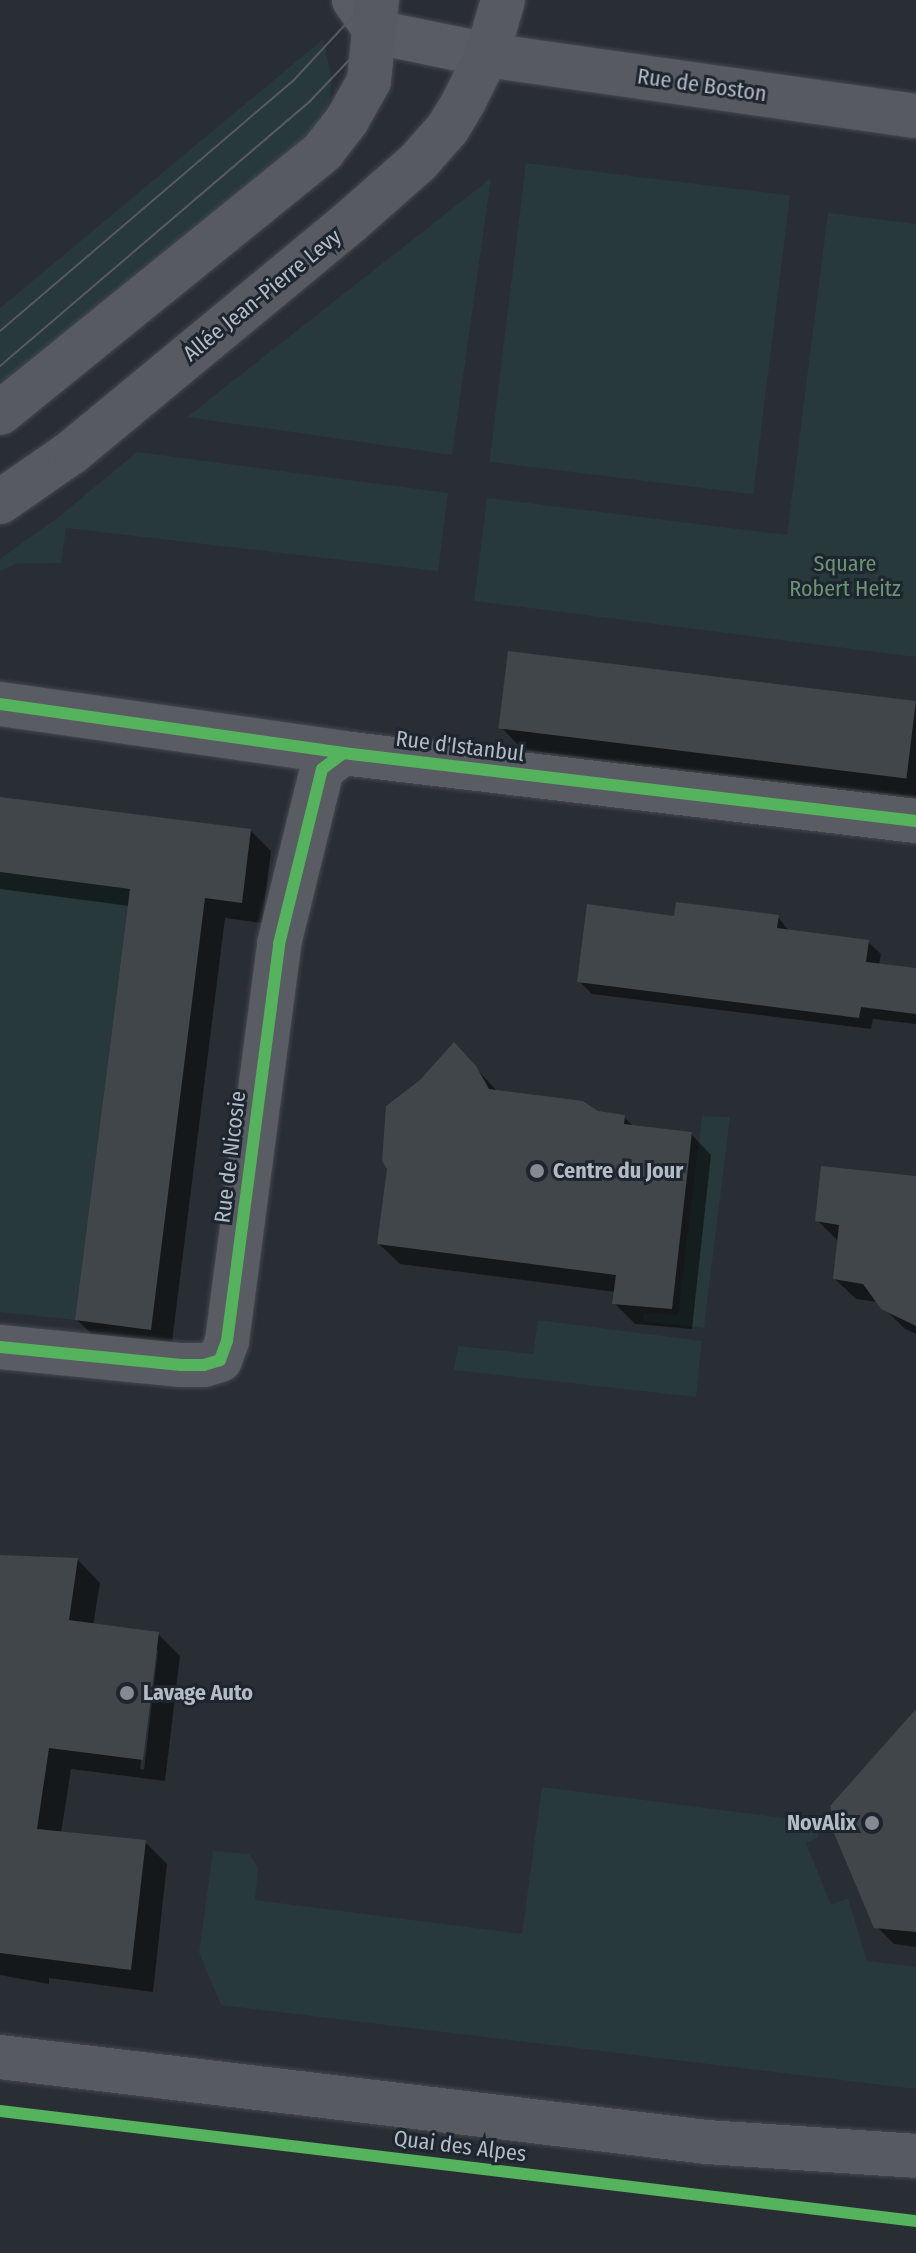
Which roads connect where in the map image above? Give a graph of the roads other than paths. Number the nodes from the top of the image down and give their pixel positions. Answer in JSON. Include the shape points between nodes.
{"nodes":[{"id":1,"x":503,"y":0,"type":"edge"},
{"id":2,"x":369,"y":11,"type":"edge"},
{"id":3,"x":487,"y":55,"type":"junction"},
{"id":4,"x":916,"y":116,"type":"edge"},
{"id":5,"x":0,"y":413,"type":"edge"},
{"id":6,"x":0,"y":502,"type":"edge"},
{"id":7,"x":0,"y":704,"type":"edge"},
{"id":8,"x":343,"y":753,"type":"junction"},
{"id":9,"x":916,"y":821,"type":"edge"},
{"id":10,"x":0,"y":1347,"type":"edge"},
{"id":11,"x":0,"y":2057,"type":"edge"},
{"id":12,"x":916,"y":2156,"type":"edge"}],
"edges":[{"from":1,"to":3,"type":"street","name":"Allée Jean-Pierre Levy"},
{"from":2,"to":3,"type":"street"},
{"from":2,"to":5,"type":"street","via":[[369,81],[323,151]]},
{"from":3,"to":4,"type":"street","name":"Rue de Boston"},
{"from":3,"to":6,"type":"street","name":"Allée Jean-Pierre Levy","via":[[448,128],[418,162],[72,452]]},
{"from":7,"to":8,"type":"street","name":"Rue d'Istanbul"},
{"from":8,"to":9,"type":"street","name":"Rue d'Istanbul"},
{"from":8,"to":10,"type":"street","name":"Rue de Nicosie","via":[[322,769],[276,959],[227,1341],[220,1360],[181,1365]]},
{"from":11,"to":12,"type":"street","name":"Quai des Alpes","via":[[707,2142]]}]}
